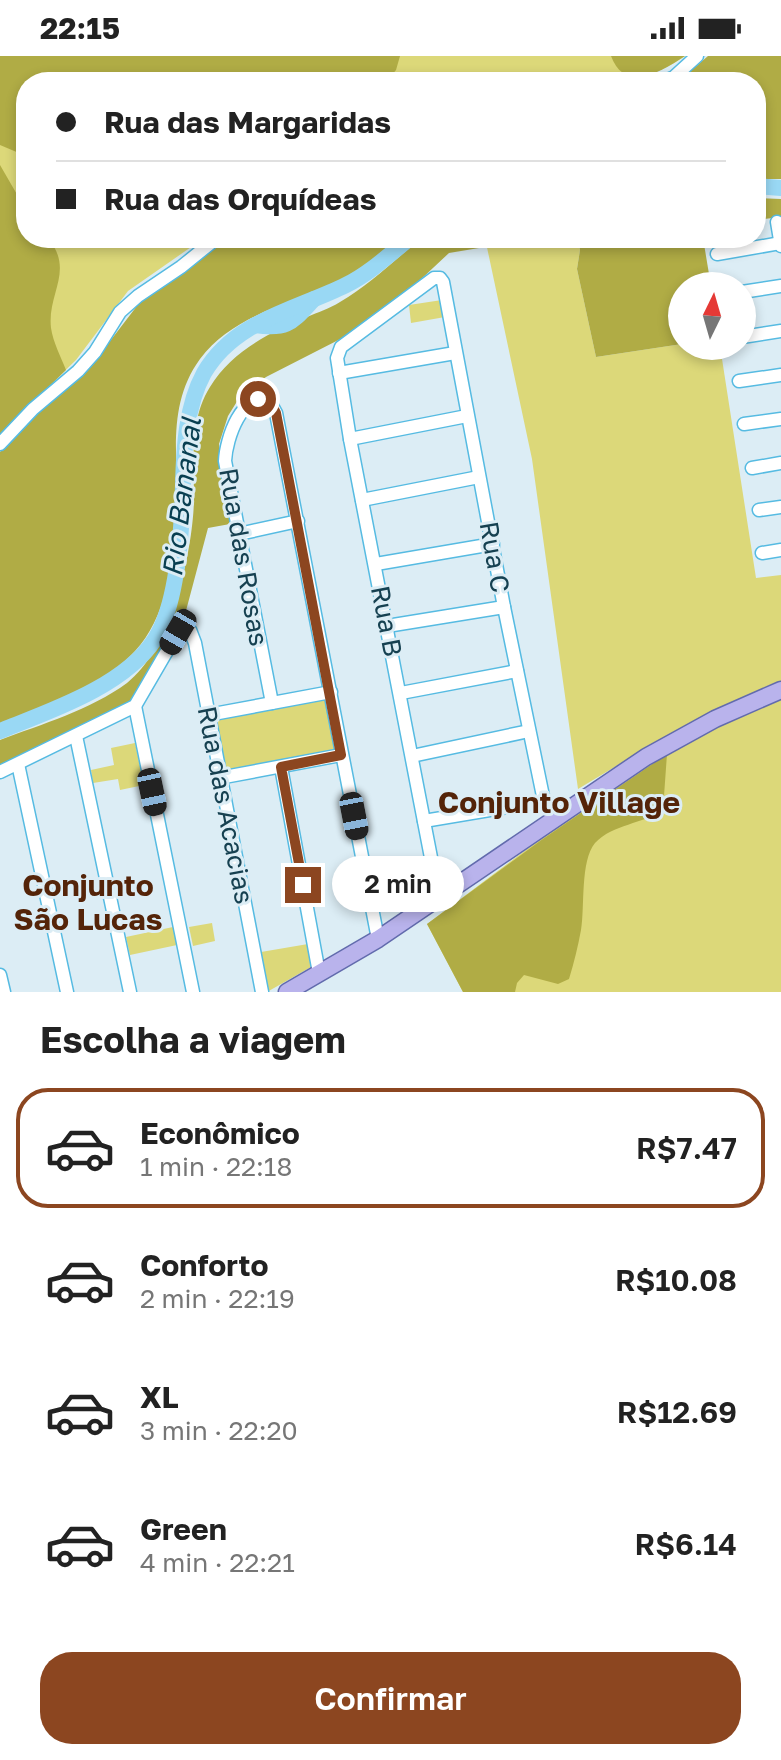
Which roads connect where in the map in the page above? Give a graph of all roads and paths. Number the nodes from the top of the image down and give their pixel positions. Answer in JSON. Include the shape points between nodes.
{"nodes":[{"id":1,"x":697,"y":56,"type":"edge"},
{"id":2,"x":679,"y":72,"type":"edge"},
{"id":3,"x":777,"y":222,"type":"dead end"},
{"id":4,"x":781,"y":244,"type":"edge"},
{"id":5,"x":205,"y":248,"type":"edge"},
{"id":6,"x":755,"y":248,"type":"edge"},
{"id":7,"x":717,"y":254,"type":"dead end"},
{"id":8,"x":781,"y":286,"type":"edge"},
{"id":9,"x":756,"y":290,"type":"edge"},
{"id":10,"x":781,"y":331,"type":"edge"},
{"id":11,"x":756,"y":335,"type":"edge"},
{"id":12,"x":344,"y":345,"type":"joint"},
{"id":13,"x":455,"y":353,"type":"junction"},
{"id":14,"x":339,"y":373,"type":"junction"},
{"id":15,"x":781,"y":375,"type":"edge"},
{"id":16,"x":739,"y":381,"type":"dead end"},
{"id":17,"x":467,"y":416,"type":"junction"},
{"id":18,"x":781,"y":419,"type":"edge"},
{"id":19,"x":744,"y":424,"type":"dead end"},
{"id":20,"x":350,"y":439,"type":"junction"},
{"id":21,"x":0,"y":444,"type":"edge"},
{"id":22,"x":781,"y":463,"type":"edge"},
{"id":23,"x":752,"y":468,"type":"dead end"},
{"id":24,"x":479,"y":477,"type":"junction"},
{"id":25,"x":362,"y":500,"type":"junction"},
{"id":26,"x":781,"y":507,"type":"edge"},
{"id":27,"x":759,"y":510,"type":"dead end"},
{"id":28,"x":298,"y":521,"type":"junction"},
{"id":29,"x":239,"y":534,"type":"junction"},
{"id":30,"x":493,"y":544,"type":"junction"},
{"id":31,"x":781,"y":550,"type":"edge"},
{"id":32,"x":762,"y":553,"type":"dead end"},
{"id":33,"x":376,"y":564,"type":"junction"},
{"id":34,"x":504,"y":607,"type":"junction"},
{"id":35,"x":387,"y":626,"type":"junction"},
{"id":36,"x":517,"y":671,"type":"junction"},
{"id":37,"x":781,"y":690,"type":"edge"},
{"id":38,"x":331,"y":692,"type":"junction"},
{"id":39,"x":401,"y":693,"type":"junction"},
{"id":40,"x":272,"y":703,"type":"junction"},
{"id":41,"x":135,"y":706,"type":"junction"},
{"id":42,"x":208,"y":715,"type":"junction"},
{"id":43,"x":529,"y":731,"type":"junction"},
{"id":44,"x":76,"y":736,"type":"junction"},
{"id":45,"x":341,"y":755,"type":"junction"},
{"id":46,"x":412,"y":756,"type":"junction"},
{"id":47,"x":18,"y":764,"type":"junction"},
{"id":48,"x":281,"y":767,"type":"junction"},
{"id":49,"x":0,"y":772,"type":"edge"},
{"id":50,"x":219,"y":778,"type":"junction"},
{"id":51,"x":544,"y":801,"type":"junction"},
{"id":52,"x":567,"y":810,"type":"junction"},
{"id":53,"x":424,"y":821,"type":"junction"},
{"id":54,"x":543,"y":828,"type":"junction"},
{"id":55,"x":439,"y":899,"type":"junction"},
{"id":56,"x":378,"y":939,"type":"junction"},
{"id":57,"x":319,"y":973,"type":"junction"},
{"id":58,"x":0,"y":975,"type":"edge"},
{"id":59,"x":4,"y":992,"type":"edge"},
{"id":60,"x":67,"y":992,"type":"edge"},
{"id":61,"x":130,"y":992,"type":"edge"},
{"id":62,"x":193,"y":992,"type":"edge"},
{"id":63,"x":262,"y":992,"type":"edge"},
{"id":64,"x":287,"y":992,"type":"edge"}],
"edges":[{"from":1,"to":2,"type":"street"},
{"from":3,"to":4,"type":"street"},
{"from":5,"to":21,"type":"street","via":[[120,312],[78,371]]},
{"from":6,"to":7,"type":"street"},
{"from":8,"to":9,"type":"street"},
{"from":10,"to":11,"type":"street"},
{"from":12,"to":13,"type":"street","name":"Rua C","via":[[432,279],[441,279]]},
{"from":12,"to":14,"type":"street","name":"Rua B","via":[[338,353]]},
{"from":13,"to":14,"type":"street"},
{"from":13,"to":17,"type":"street","name":"Rua C"},
{"from":14,"to":20,"type":"street","name":"Rua B"},
{"from":15,"to":16,"type":"street"},
{"from":17,"to":20,"type":"street"},
{"from":17,"to":24,"type":"street","name":"Rua C"},
{"from":18,"to":19,"type":"street"},
{"from":20,"to":25,"type":"street","name":"Rua B"},
{"from":22,"to":23,"type":"street"},
{"from":24,"to":25,"type":"street"},
{"from":24,"to":30,"type":"street","name":"Rua C"},
{"from":25,"to":33,"type":"street","name":"Rua B"},
{"from":26,"to":27,"type":"street"},
{"from":28,"to":29,"type":"street"},
{"from":28,"to":29,"type":"street","name":"Rua das Rosas","via":[[276,413],[273,404],[258,399],[250,402],[229,440],[225,461]]},
{"from":28,"to":38,"type":"street"},
{"from":29,"to":40,"type":"street","name":"Rua das Rosas"},
{"from":30,"to":33,"type":"street"},
{"from":30,"to":34,"type":"street","name":"Rua C"},
{"from":31,"to":32,"type":"street"},
{"from":33,"to":35,"type":"street","name":"Rua B"},
{"from":34,"to":35,"type":"street"},
{"from":34,"to":36,"type":"street","name":"Rua C"},
{"from":35,"to":39,"type":"street","name":"Rua B"},
{"from":36,"to":39,"type":"street"},
{"from":36,"to":43,"type":"street","name":"Rua C"},
{"from":37,"to":52,"type":"main road","via":[[689,732]]},
{"from":38,"to":40,"type":"street"},
{"from":38,"to":45,"type":"street"},
{"from":39,"to":46,"type":"street","name":"Rua B"},
{"from":40,"to":42,"type":"street"},
{"from":41,"to":42,"type":"street","name":"Rua das Acacias","via":[[180,629],[187,628]]},
{"from":41,"to":44,"type":"street"},
{"from":41,"to":62,"type":"street"},
{"from":42,"to":50,"type":"street","name":"Rua das Acacias"},
{"from":43,"to":46,"type":"street"},
{"from":43,"to":51,"type":"street","name":"Rua C"},
{"from":44,"to":47,"type":"street"},
{"from":44,"to":61,"type":"street"},
{"from":45,"to":48,"type":"street"},
{"from":45,"to":56,"type":"street"},
{"from":46,"to":53,"type":"street","name":"Rua B"},
{"from":47,"to":49,"type":"street"},
{"from":47,"to":60,"type":"street"},
{"from":48,"to":50,"type":"street"},
{"from":48,"to":57,"type":"street"},
{"from":50,"to":63,"type":"street","name":"Rua das Acacias"},
{"from":51,"to":52,"type":"street"},
{"from":51,"to":53,"type":"street"},
{"from":51,"to":54,"type":"street","name":"Rua C"},
{"from":52,"to":54,"type":"main road"},
{"from":53,"to":55,"type":"street","name":"Rua B"},
{"from":54,"to":55,"type":"main road"},
{"from":55,"to":56,"type":"main road"},
{"from":56,"to":57,"type":"main road"},
{"from":57,"to":64,"type":"main road"},
{"from":58,"to":59,"type":"street"}]}
